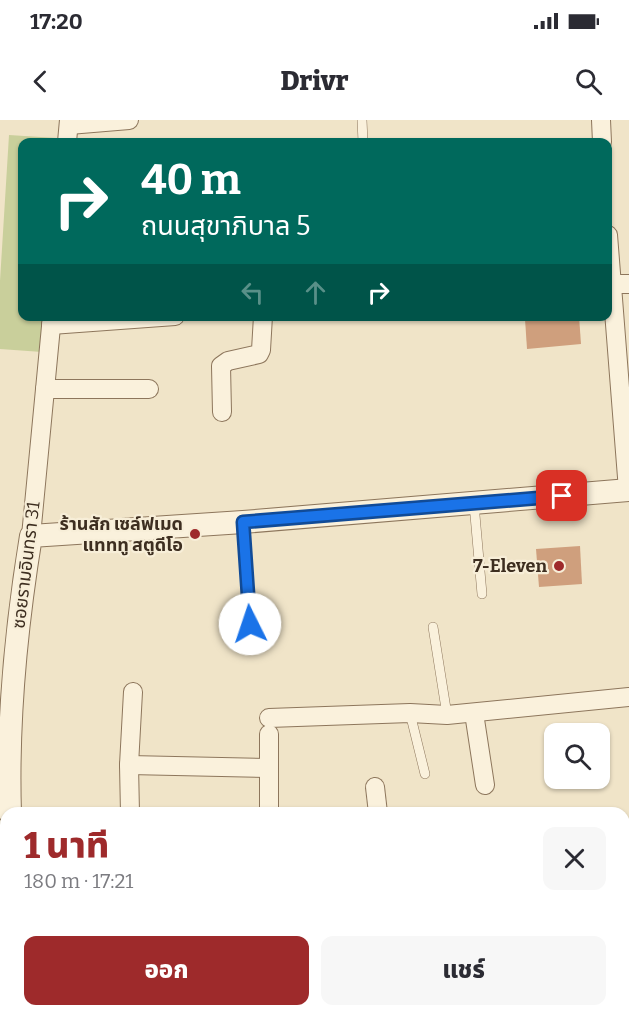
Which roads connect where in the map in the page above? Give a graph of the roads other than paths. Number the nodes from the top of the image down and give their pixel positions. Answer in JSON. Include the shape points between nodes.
{"nodes":[{"id":1,"x":129,"y":120,"type":"edge"},
{"id":2,"x":362,"y":120,"type":"edge"},
{"id":3,"x":601,"y":120,"type":"edge"},
{"id":4,"x":68,"y":129,"type":"edge"},
{"id":5,"x":363,"y":138,"type":"edge"},
{"id":6,"x":602,"y":138,"type":"edge"},
{"id":7,"x":612,"y":284,"type":"edge"},
{"id":8,"x":629,"y":284,"type":"edge"},
{"id":9,"x":612,"y":316,"type":"edge"},
{"id":10,"x":51,"y":321,"type":"edge"},
{"id":11,"x":263,"y":321,"type":"edge"},
{"id":12,"x":45,"y":389,"type":"junction"},
{"id":13,"x":149,"y":389,"type":"dead end"},
{"id":14,"x":222,"y":412,"type":"dead end"},
{"id":15,"x":629,"y":494,"type":"edge"},
{"id":16,"x":474,"y":504,"type":"junction"},
{"id":17,"x":243,"y":522,"type":"junction"},
{"id":18,"x":31,"y":536,"type":"junction"},
{"id":19,"x":482,"y":594,"type":"dead end"},
{"id":20,"x":250,"y":624,"type":"dead end"},
{"id":21,"x":433,"y":627,"type":"dead end"},
{"id":22,"x":133,"y":692,"type":"dead end"},
{"id":23,"x":629,"y":697,"type":"edge"},
{"id":24,"x":410,"y":713,"type":"junction"},
{"id":25,"x":474,"y":713,"type":"junction"},
{"id":26,"x":447,"y":715,"type":"junction"},
{"id":27,"x":129,"y":765,"type":"junction"},
{"id":28,"x":269,"y":768,"type":"junction"},
{"id":29,"x":425,"y":774,"type":"dead end"},
{"id":30,"x":485,"y":785,"type":"dead end"},
{"id":31,"x":375,"y":787,"type":"dead end"},
{"id":32,"x":10,"y":807,"type":"edge"},
{"id":33,"x":130,"y":807,"type":"edge"},
{"id":34,"x":269,"y":807,"type":"edge"},
{"id":35,"x":377,"y":807,"type":"edge"}],
"edges":[{"from":1,"to":4,"type":"street"},
{"from":2,"to":5,"type":"lane"},
{"from":3,"to":6,"type":"street"},
{"from":7,"to":8,"type":"street"},
{"from":9,"to":15,"type":"street"},
{"from":10,"to":12,"type":"street","name":"ซอยรามอินทรา 31"},
{"from":11,"to":14,"type":"street","via":[[259,354],[221,366]]},
{"from":12,"to":13,"type":"street"},
{"from":12,"to":18,"type":"street","name":"ซอยรามอินทรา 31"},
{"from":15,"to":16,"type":"street"},
{"from":16,"to":17,"type":"street"},
{"from":16,"to":19,"type":"lane"},
{"from":17,"to":18,"type":"street"},
{"from":17,"to":20,"type":"lane"},
{"from":18,"to":32,"type":"street","name":"ซอยรามอินทรา 31","via":[[10,718]]},
{"from":21,"to":26,"type":"lane"},
{"from":22,"to":27,"type":"street"},
{"from":23,"to":25,"type":"street"},
{"from":24,"to":26,"type":"street"},
{"from":24,"to":28,"type":"street","via":[[269,726]]},
{"from":24,"to":29,"type":"lane"},
{"from":25,"to":26,"type":"street"},
{"from":25,"to":30,"type":"street"},
{"from":27,"to":28,"type":"street"},
{"from":27,"to":33,"type":"street"},
{"from":28,"to":34,"type":"street"},
{"from":31,"to":35,"type":"street"}]}
